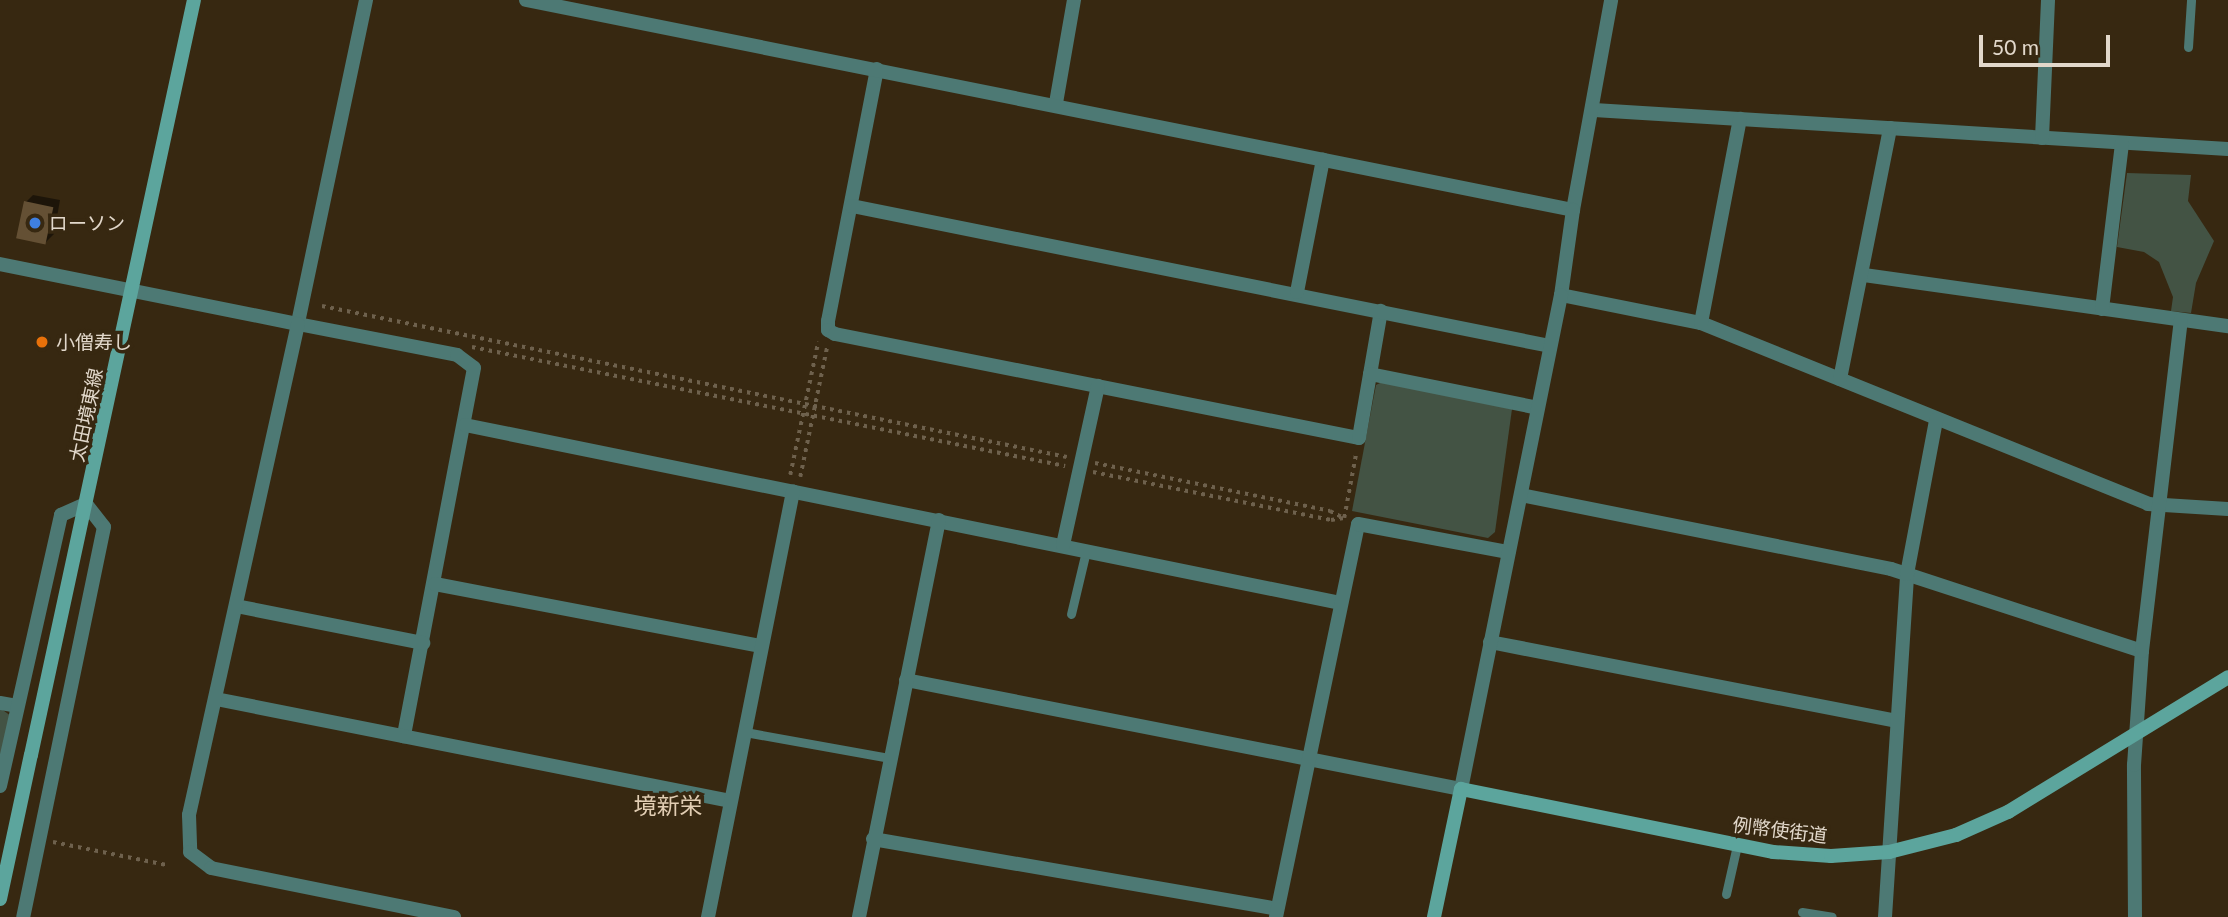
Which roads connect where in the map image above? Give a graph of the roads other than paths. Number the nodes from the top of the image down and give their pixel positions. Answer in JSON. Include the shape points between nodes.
{"nodes":[{"id":1,"x":194,"y":0,"type":"edge"},
{"id":2,"x":366,"y":0,"type":"edge"},
{"id":3,"x":526,"y":0,"type":"edge"},
{"id":4,"x":1074,"y":0,"type":"edge"},
{"id":5,"x":1611,"y":0,"type":"edge"},
{"id":6,"x":2048,"y":0,"type":"edge"},
{"id":7,"x":2191,"y":0,"type":"edge"},
{"id":8,"x":2188,"y":47,"type":"dead end"},
{"id":9,"x":877,"y":69,"type":"junction"},
{"id":10,"x":1056,"y":103,"type":"junction"},
{"id":11,"x":1594,"y":110,"type":"junction"},
{"id":12,"x":1740,"y":119,"type":"junction"},
{"id":13,"x":1890,"y":128,"type":"junction"},
{"id":14,"x":2042,"y":138,"type":"junction"},
{"id":15,"x":2122,"y":143,"type":"junction"},
{"id":16,"x":2228,"y":149,"type":"edge"},
{"id":17,"x":1323,"y":160,"type":"junction"},
{"id":18,"x":852,"y":206,"type":"junction"},
{"id":19,"x":1573,"y":210,"type":"junction"},
{"id":20,"x":0,"y":264,"type":"edge"},
{"id":21,"x":1864,"y":275,"type":"junction"},
{"id":22,"x":132,"y":290,"type":"junction"},
{"id":23,"x":1297,"y":292,"type":"junction"},
{"id":24,"x":1561,"y":295,"type":"junction"},
{"id":25,"x":2102,"y":309,"type":"junction"},
{"id":26,"x":1381,"y":311,"type":"junction"},
{"id":27,"x":2181,"y":320,"type":"junction"},
{"id":28,"x":1701,"y":323,"type":"junction"},
{"id":29,"x":298,"y":324,"type":"junction"},
{"id":30,"x":2228,"y":326,"type":"edge"},
{"id":31,"x":1550,"y":346,"type":"junction"},
{"id":32,"x":1370,"y":374,"type":"junction"},
{"id":33,"x":1840,"y":379,"type":"junction"},
{"id":34,"x":1098,"y":386,"type":"junction"},
{"id":35,"x":1538,"y":408,"type":"junction"},
{"id":36,"x":1936,"y":420,"type":"junction"},
{"id":37,"x":465,"y":425,"type":"junction"},
{"id":38,"x":793,"y":491,"type":"junction"},
{"id":39,"x":1521,"y":495,"type":"junction"},
{"id":40,"x":86,"y":504,"type":"junction"},
{"id":41,"x":2159,"y":506,"type":"junction"},
{"id":42,"x":2228,"y":509,"type":"edge"},
{"id":43,"x":939,"y":520,"type":"junction"},
{"id":44,"x":1063,"y":545,"type":"junction"},
{"id":45,"x":1086,"y":551,"type":"junction"},
{"id":46,"x":1508,"y":552,"type":"junction"},
{"id":47,"x":1907,"y":574,"type":"junction"},
{"id":48,"x":435,"y":584,"type":"junction"},
{"id":49,"x":1341,"y":603,"type":"junction"},
{"id":50,"x":236,"y":606,"type":"junction"},
{"id":51,"x":1071,"y":614,"type":"dead end"},
{"id":52,"x":1490,"y":642,"type":"junction"},
{"id":53,"x":423,"y":643,"type":"junction"},
{"id":54,"x":761,"y":646,"type":"junction"},
{"id":55,"x":2142,"y":651,"type":"junction"},
{"id":56,"x":2228,"y":677,"type":"edge"},
{"id":57,"x":906,"y":680,"type":"junction"},
{"id":58,"x":216,"y":699,"type":"junction"},
{"id":59,"x":0,"y":703,"type":"edge"},
{"id":60,"x":17,"y":706,"type":"junction"},
{"id":61,"x":1896,"y":720,"type":"junction"},
{"id":62,"x":745,"y":732,"type":"junction"},
{"id":63,"x":2136,"y":735,"type":"junction"},
{"id":64,"x":404,"y":736,"type":"junction"},
{"id":65,"x":889,"y":758,"type":"junction"},
{"id":66,"x":1307,"y":759,"type":"junction"},
{"id":67,"x":0,"y":786,"type":"edge"},
{"id":68,"x":1461,"y":789,"type":"junction"},
{"id":69,"x":730,"y":801,"type":"junction"},
{"id":70,"x":873,"y":839,"type":"junction"},
{"id":71,"x":1737,"y":845,"type":"junction"},
{"id":72,"x":1889,"y":852,"type":"junction"},
{"id":73,"x":1726,"y":894,"type":"dead end"},
{"id":74,"x":0,"y":899,"type":"edge"},
{"id":75,"x":1802,"y":912,"type":"dead end"},
{"id":76,"x":1276,"y":913,"type":"edge"},
{"id":77,"x":23,"y":917,"type":"edge"},
{"id":78,"x":454,"y":917,"type":"edge"},
{"id":79,"x":708,"y":917,"type":"edge"},
{"id":80,"x":859,"y":917,"type":"edge"},
{"id":81,"x":1434,"y":917,"type":"edge"},
{"id":82,"x":1832,"y":917,"type":"edge"},
{"id":83,"x":1885,"y":917,"type":"edge"},
{"id":84,"x":2135,"y":917,"type":"edge"}],
"edges":[{"from":1,"to":22,"type":"main road","name":"太田境東線"},
{"from":2,"to":29,"type":"street"},
{"from":3,"to":9,"type":"street"},
{"from":4,"to":10,"type":"street"},
{"from":5,"to":11,"type":"street"},
{"from":6,"to":14,"type":"street"},
{"from":7,"to":8,"type":"lane"},
{"from":9,"to":10,"type":"street"},
{"from":9,"to":18,"type":"street"},
{"from":10,"to":17,"type":"street"},
{"from":11,"to":12,"type":"street"},
{"from":11,"to":19,"type":"street"},
{"from":12,"to":13,"type":"street"},
{"from":12,"to":28,"type":"street"},
{"from":13,"to":14,"type":"street"},
{"from":13,"to":21,"type":"street"},
{"from":14,"to":15,"type":"street"},
{"from":15,"to":16,"type":"street"},
{"from":15,"to":25,"type":"street"},
{"from":17,"to":19,"type":"street"},
{"from":17,"to":23,"type":"street"},
{"from":18,"to":23,"type":"street"},
{"from":18,"to":34,"type":"street","via":[[828,330]]},
{"from":19,"to":24,"type":"street"},
{"from":20,"to":22,"type":"street"},
{"from":21,"to":25,"type":"street"},
{"from":21,"to":33,"type":"street"},
{"from":22,"to":29,"type":"street"},
{"from":22,"to":40,"type":"main road","name":"太田境東線"},
{"from":23,"to":26,"type":"street"},
{"from":24,"to":28,"type":"street"},
{"from":24,"to":31,"type":"street"},
{"from":25,"to":27,"type":"street"},
{"from":26,"to":31,"type":"street"},
{"from":26,"to":32,"type":"street"},
{"from":27,"to":30,"type":"street"},
{"from":27,"to":41,"type":"street"},
{"from":28,"to":33,"type":"street"},
{"from":29,"to":37,"type":"street","via":[[467,358],[474,368]]},
{"from":29,"to":50,"type":"street"},
{"from":31,"to":35,"type":"street"},
{"from":32,"to":34,"type":"street","via":[[1359,438]]},
{"from":32,"to":35,"type":"street"},
{"from":33,"to":36,"type":"street"},
{"from":34,"to":44,"type":"street"},
{"from":35,"to":39,"type":"street"},
{"from":36,"to":41,"type":"street"},
{"from":36,"to":47,"type":"street"},
{"from":37,"to":38,"type":"street"},
{"from":37,"to":48,"type":"street"},
{"from":38,"to":43,"type":"street"},
{"from":38,"to":54,"type":"street"},
{"from":39,"to":46,"type":"street"},
{"from":39,"to":47,"type":"street"},
{"from":40,"to":60,"type":"street","via":[[61,515]]},
{"from":40,"to":74,"type":"main road","name":"太田境東線","bridge":true},
{"from":40,"to":77,"type":"street","via":[[104,527]]},
{"from":41,"to":42,"type":"street"},
{"from":41,"to":55,"type":"street"},
{"from":43,"to":44,"type":"street"},
{"from":43,"to":57,"type":"street"},
{"from":44,"to":45,"type":"street"},
{"from":45,"to":49,"type":"street"},
{"from":45,"to":51,"type":"lane"},
{"from":46,"to":49,"type":"street","via":[[1358,524]]},
{"from":46,"to":52,"type":"street"},
{"from":47,"to":55,"type":"street"},
{"from":47,"to":61,"type":"street"},
{"from":48,"to":53,"type":"street"},
{"from":48,"to":54,"type":"street"},
{"from":49,"to":66,"type":"street"},
{"from":50,"to":53,"type":"street"},
{"from":50,"to":58,"type":"street"},
{"from":52,"to":61,"type":"street"},
{"from":52,"to":68,"type":"street"},
{"from":53,"to":64,"type":"street"},
{"from":54,"to":62,"type":"street"},
{"from":55,"to":63,"type":"street"},
{"from":56,"to":63,"type":"main road","name":"例幣使街道"},
{"from":57,"to":65,"type":"street"},
{"from":57,"to":66,"type":"street"},
{"from":58,"to":64,"type":"street"},
{"from":58,"to":78,"type":"street","via":[[189,815],[190,852],[200,863]]},
{"from":59,"to":60,"type":"street"},
{"from":60,"to":67,"type":"street"},
{"from":61,"to":72,"type":"street"},
{"from":62,"to":65,"type":"lane"},
{"from":62,"to":69,"type":"street"},
{"from":63,"to":72,"type":"main road","name":"例幣使街道","via":[[1991,821]]},
{"from":63,"to":84,"type":"street"},
{"from":64,"to":69,"type":"street"},
{"from":65,"to":70,"type":"street"},
{"from":66,"to":68,"type":"street"},
{"from":66,"to":76,"type":"street"},
{"from":68,"to":71,"type":"main road","name":"例幣使街道"},
{"from":68,"to":81,"type":"main road"},
{"from":69,"to":79,"type":"street"},
{"from":70,"to":76,"type":"street"},
{"from":70,"to":80,"type":"street"},
{"from":71,"to":72,"type":"main road","name":"例幣使街道","via":[[1802,855]]},
{"from":71,"to":73,"type":"lane"},
{"from":72,"to":83,"type":"street"},
{"from":75,"to":82,"type":"lane"}]}
